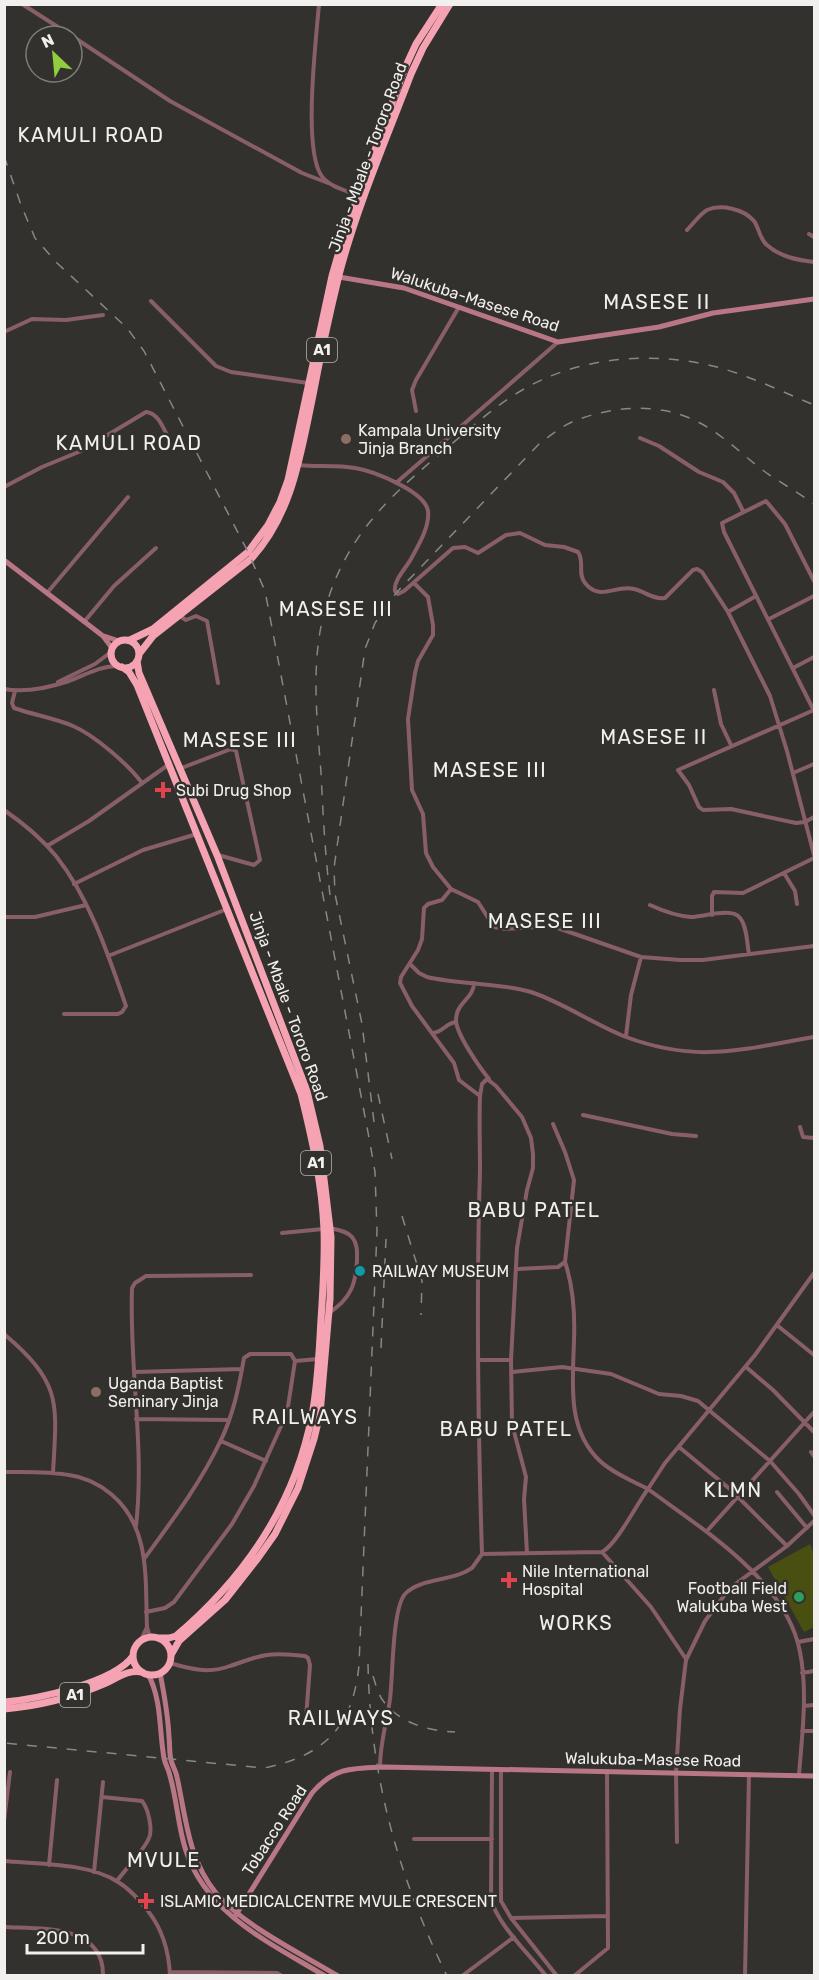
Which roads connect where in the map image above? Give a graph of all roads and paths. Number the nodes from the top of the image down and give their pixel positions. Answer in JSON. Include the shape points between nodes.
{"nodes":[{"id":1,"x":22,"y":4,"type":"edge"},
{"id":2,"x":319,"y":4,"type":"edge"},
{"id":3,"x":442,"y":4,"type":"edge"},
{"id":4,"x":450,"y":4,"type":"edge"},
{"id":5,"x":53,"y":24,"type":"edge"},
{"id":6,"x":84,"y":44,"type":"edge"},
{"id":7,"x":328,"y":183,"type":"junction"},
{"id":8,"x":357,"y":195,"type":"junction"},
{"id":9,"x":687,"y":230,"type":"dead end"},
{"id":10,"x":809,"y":234,"type":"dead end"},
{"id":11,"x":814,"y":237,"type":"edge"},
{"id":12,"x":814,"y":262,"type":"edge"},
{"id":13,"x":339,"y":277,"type":"junction"},
{"id":14,"x":814,"y":299,"type":"edge"},
{"id":15,"x":151,"y":301,"type":"dead end"},
{"id":16,"x":460,"y":306,"type":"junction"},
{"id":17,"x":103,"y":315,"type":"dead end"},
{"id":18,"x":4,"y":332,"type":"edge"},
{"id":19,"x":558,"y":342,"type":"junction"},
{"id":20,"x":308,"y":383,"type":"junction"},
{"id":21,"x":416,"y":411,"type":"dead end"},
{"id":22,"x":167,"y":435,"type":"dead end"},
{"id":23,"x":640,"y":438,"type":"dead end"},
{"id":24,"x":299,"y":465,"type":"junction"},
{"id":25,"x":396,"y":483,"type":"junction"},
{"id":26,"x":4,"y":487,"type":"edge"},
{"id":27,"x":128,"y":497,"type":"dead end"},
{"id":28,"x":744,"y":511,"type":"junction"},
{"id":29,"x":156,"y":548,"type":"dead end"},
{"id":30,"x":4,"y":560,"type":"edge"},
{"id":31,"x":814,"y":581,"type":"edge"},
{"id":32,"x":414,"y":583,"type":"junction"},
{"id":33,"x":47,"y":593,"type":"junction"},
{"id":34,"x":756,"y":596,"type":"junction"},
{"id":35,"x":814,"y":596,"type":"edge"},
{"id":36,"x":728,"y":612,"type":"junction"},
{"id":37,"x":179,"y":615,"type":"junction"},
{"id":38,"x":769,"y":619,"type":"junction"},
{"id":39,"x":84,"y":622,"type":"junction"},
{"id":40,"x":103,"y":636,"type":"junction"},
{"id":41,"x":130,"y":640,"type":"junction"},
{"id":42,"x":119,"y":641,"type":"junction"},
{"id":43,"x":112,"y":650,"type":"junction"},
{"id":44,"x":138,"y":657,"type":"junction"},
{"id":45,"x":814,"y":657,"type":"edge"},
{"id":46,"x":120,"y":666,"type":"junction"},
{"id":47,"x":792,"y":668,"type":"junction"},
{"id":48,"x":218,"y":683,"type":"dead end"},
{"id":49,"x":52,"y":686,"type":"junction"},
{"id":50,"x":4,"y":689,"type":"edge"},
{"id":51,"x":714,"y":690,"type":"dead end"},
{"id":52,"x":15,"y":691,"type":"junction"},
{"id":53,"x":814,"y":711,"type":"edge"},
{"id":54,"x":780,"y":725,"type":"junction"},
{"id":55,"x":731,"y":745,"type":"junction"},
{"id":56,"x":169,"y":764,"type":"junction"},
{"id":57,"x":814,"y":764,"type":"edge"},
{"id":58,"x":179,"y":769,"type":"junction"},
{"id":59,"x":793,"y":774,"type":"junction"},
{"id":60,"x":142,"y":783,"type":"junction"},
{"id":61,"x":4,"y":810,"type":"edge"},
{"id":62,"x":814,"y":817,"type":"edge"},
{"id":63,"x":805,"y":822,"type":"junction"},
{"id":64,"x":197,"y":834,"type":"junction"},
{"id":65,"x":47,"y":846,"type":"junction"},
{"id":66,"x":218,"y":855,"type":"junction"},
{"id":67,"x":814,"y":856,"type":"edge"},
{"id":68,"x":784,"y":873,"type":"junction"},
{"id":69,"x":74,"y":884,"type":"junction"},
{"id":70,"x":451,"y":889,"type":"junction"},
{"id":71,"x":797,"y":904,"type":"dead end"},
{"id":72,"x":86,"y":905,"type":"junction"},
{"id":73,"x":650,"y":905,"type":"dead end"},
{"id":74,"x":227,"y":909,"type":"junction"},
{"id":75,"x":712,"y":915,"type":"junction"},
{"id":76,"x":4,"y":917,"type":"edge"},
{"id":77,"x":814,"y":946,"type":"edge"},
{"id":78,"x":749,"y":954,"type":"junction"},
{"id":79,"x":108,"y":956,"type":"junction"},
{"id":80,"x":641,"y":957,"type":"junction"},
{"id":81,"x":410,"y":964,"type":"junction"},
{"id":82,"x":474,"y":983,"type":"junction"},
{"id":83,"x":64,"y":1014,"type":"dead end"},
{"id":84,"x":456,"y":1022,"type":"junction"},
{"id":85,"x":433,"y":1034,"type":"junction"},
{"id":86,"x":626,"y":1036,"type":"junction"},
{"id":87,"x":814,"y":1037,"type":"edge"},
{"id":88,"x":484,"y":1072,"type":"junction"},
{"id":89,"x":490,"y":1079,"type":"junction"},
{"id":90,"x":482,"y":1084,"type":"junction"},
{"id":91,"x":480,"y":1096,"type":"junction"},
{"id":92,"x":583,"y":1115,"type":"dead end"},
{"id":93,"x":553,"y":1124,"type":"dead end"},
{"id":94,"x":800,"y":1127,"type":"dead end"},
{"id":95,"x":696,"y":1136,"type":"dead end"},
{"id":96,"x":814,"y":1138,"type":"edge"},
{"id":97,"x":327,"y":1228,"type":"junction"},
{"id":98,"x":282,"y":1233,"type":"dead end"},
{"id":99,"x":566,"y":1262,"type":"junction"},
{"id":100,"x":516,"y":1269,"type":"junction"},
{"id":101,"x":814,"y":1273,"type":"edge"},
{"id":102,"x":251,"y":1275,"type":"dead end"},
{"id":103,"x":328,"y":1314,"type":"junction"},
{"id":104,"x":778,"y":1326,"type":"junction"},
{"id":105,"x":4,"y":1334,"type":"edge"},
{"id":106,"x":814,"y":1355,"type":"edge"},
{"id":107,"x":318,"y":1359,"type":"junction"},
{"id":108,"x":478,"y":1360,"type":"junction"},
{"id":109,"x":511,"y":1360,"type":"junction"},
{"id":110,"x":295,"y":1361,"type":"junction"},
{"id":111,"x":746,"y":1367,"type":"junction"},
{"id":112,"x":242,"y":1369,"type":"junction"},
{"id":113,"x":572,"y":1369,"type":"junction"},
{"id":114,"x":134,"y":1372,"type":"junction"},
{"id":115,"x":512,"y":1372,"type":"junction"},
{"id":116,"x":709,"y":1411,"type":"junction"},
{"id":117,"x":814,"y":1412,"type":"edge"},
{"id":118,"x":136,"y":1419,"type":"junction"},
{"id":119,"x":228,"y":1420,"type":"junction"},
{"id":120,"x":805,"y":1422,"type":"junction"},
{"id":121,"x":814,"y":1432,"type":"edge"},
{"id":122,"x":221,"y":1440,"type":"junction"},
{"id":123,"x":679,"y":1447,"type":"junction"},
{"id":124,"x":266,"y":1461,"type":"junction"},
{"id":125,"x":770,"y":1461,"type":"junction"},
{"id":126,"x":4,"y":1472,"type":"edge"},
{"id":127,"x":53,"y":1473,"type":"junction"},
{"id":128,"x":648,"y":1489,"type":"junction"},
{"id":129,"x":777,"y":1492,"type":"dead end"},
{"id":130,"x":738,"y":1497,"type":"junction"},
{"id":131,"x":814,"y":1515,"type":"edge"},
{"id":132,"x":814,"y":1521,"type":"edge"},
{"id":133,"x":136,"y":1526,"type":"junction"},
{"id":134,"x":807,"y":1528,"type":"junction"},
{"id":135,"x":707,"y":1531,"type":"junction"},
{"id":136,"x":787,"y":1546,"type":"junction"},
{"id":137,"x":602,"y":1552,"type":"junction"},
{"id":138,"x":527,"y":1553,"type":"junction"},
{"id":139,"x":482,"y":1554,"type":"junction"},
{"id":140,"x":144,"y":1559,"type":"junction"},
{"id":141,"x":753,"y":1571,"type":"junction"},
{"id":142,"x":146,"y":1612,"type":"junction"},
{"id":143,"x":147,"y":1627,"type":"junction"},
{"id":144,"x":150,"y":1637,"type":"junction"},
{"id":145,"x":159,"y":1638,"type":"junction"},
{"id":146,"x":814,"y":1639,"type":"edge"},
{"id":147,"x":141,"y":1640,"type":"junction"},
{"id":148,"x":798,"y":1642,"type":"junction"},
{"id":149,"x":133,"y":1656,"type":"junction"},
{"id":150,"x":170,"y":1659,"type":"junction"},
{"id":151,"x":686,"y":1660,"type":"junction"},
{"id":152,"x":814,"y":1671,"type":"edge"},
{"id":153,"x":145,"y":1673,"type":"junction"},
{"id":154,"x":160,"y":1673,"type":"junction"},
{"id":155,"x":802,"y":1673,"type":"junction"},
{"id":156,"x":4,"y":1702,"type":"edge"},
{"id":157,"x":814,"y":1705,"type":"edge"},
{"id":158,"x":804,"y":1706,"type":"junction"},
{"id":159,"x":4,"y":1709,"type":"edge"},
{"id":160,"x":306,"y":1718,"type":"dead end"},
{"id":161,"x":802,"y":1731,"type":"junction"},
{"id":162,"x":814,"y":1731,"type":"edge"},
{"id":163,"x":380,"y":1767,"type":"junction"},
{"id":164,"x":492,"y":1770,"type":"junction"},
{"id":165,"x":501,"y":1771,"type":"junction"},
{"id":166,"x":607,"y":1771,"type":"junction"},
{"id":167,"x":10,"y":1772,"type":"dead end"},
{"id":168,"x":676,"y":1773,"type":"junction"},
{"id":169,"x":749,"y":1774,"type":"junction"},
{"id":170,"x":799,"y":1775,"type":"junction"},
{"id":171,"x":814,"y":1776,"type":"edge"},
{"id":172,"x":57,"y":1780,"type":"dead end"},
{"id":173,"x":103,"y":1782,"type":"dead end"},
{"id":174,"x":102,"y":1797,"type":"junction"},
{"id":175,"x":4,"y":1821,"type":"edge"},
{"id":176,"x":492,"y":1824,"type":"junction"},
{"id":177,"x":500,"y":1825,"type":"junction"},
{"id":178,"x":414,"y":1839,"type":"dead end"},
{"id":179,"x":492,"y":1839,"type":"junction"},
{"id":180,"x":677,"y":1842,"type":"dead end"},
{"id":181,"x":492,"y":1853,"type":"junction"},
{"id":182,"x":500,"y":1854,"type":"junction"},
{"id":183,"x":4,"y":1861,"type":"edge"},
{"id":184,"x":48,"y":1865,"type":"junction"},
{"id":185,"x":94,"y":1872,"type":"junction"},
{"id":186,"x":117,"y":1881,"type":"junction"},
{"id":187,"x":238,"y":1911,"type":"junction"},
{"id":188,"x":607,"y":1916,"type":"junction"},
{"id":189,"x":234,"y":1918,"type":"junction"},
{"id":190,"x":512,"y":1918,"type":"junction"},
{"id":191,"x":4,"y":1926,"type":"edge"},
{"id":192,"x":514,"y":1937,"type":"junction"},
{"id":193,"x":531,"y":1943,"type":"junction"},
{"id":194,"x":525,"y":1949,"type":"junction"},
{"id":195,"x":170,"y":1973,"type":"edge"},
{"id":196,"x":324,"y":1973,"type":"edge"},
{"id":197,"x":279,"y":1974,"type":"edge"},
{"id":198,"x":334,"y":1975,"type":"edge"},
{"id":199,"x":555,"y":1975,"type":"edge"},
{"id":200,"x":103,"y":1976,"type":"edge"},
{"id":201,"x":462,"y":1976,"type":"edge"},
{"id":202,"x":546,"y":1976,"type":"edge"},
{"id":203,"x":574,"y":1976,"type":"edge"},
{"id":204,"x":745,"y":1976,"type":"edge"}],
"edges":[{"from":1,"to":5,"type":"street"},
{"from":2,"to":7,"type":"street","via":[[312,95],[314,158]]},
{"from":3,"to":8,"type":"highway","name":"Jinja - Mbale - Tororo Road","number":"A1","via":[[404,70]]},
{"from":4,"to":13,"type":"highway","name":"Jinja - Mbale - Tororo Road","number":"A1","via":[[411,74],[364,197]]},
{"from":6,"to":7,"type":"street","via":[[170,101],[302,173]]},
{"from":7,"to":8,"type":"street"},
{"from":8,"to":20,"type":"highway","name":"Jinja - Mbale - Tororo Road","number":"A1"},
{"from":9,"to":12,"type":"street","via":[[709,209],[738,210],[755,223],[765,244],[791,258]]},
{"from":10,"to":11,"type":"street"},
{"from":13,"to":16,"type":"street","name":"Walukuba-Masese Road","via":[[386,284]]},
{"from":13,"to":24,"type":"highway","name":"Jinja - Mbale - Tororo Road","number":"A1"},
{"from":14,"to":19,"type":"street","name":"Walukuba-Masese Road"},
{"from":15,"to":20,"type":"street","via":[[216,366],[231,372]]},
{"from":16,"to":19,"type":"street","name":"Walukuba-Masese Road"},
{"from":16,"to":21,"type":"street","via":[[416,380],[412,390]]},
{"from":17,"to":18,"type":"street","via":[[32,319]]},
{"from":19,"to":25,"type":"street"},
{"from":20,"to":41,"type":"highway","name":"Jinja - Mbale - Tororo Road","number":"A1","via":[[288,480],[268,525],[248,552],[153,629]]},
{"from":22,"to":26,"type":"street","via":[[153,414],[146,412],[81,451]]},
{"from":23,"to":28,"type":"street","via":[[723,482]]},
{"from":24,"to":25,"type":"street","via":[[355,468]]},
{"from":24,"to":37,"type":"highway","name":"Jinja - Mbale - Tororo Road","number":"A1","via":[[285,506],[264,544]]},
{"from":25,"to":32,"type":"street","via":[[421,498],[428,511],[421,540],[394,591],[401,593]]},
{"from":27,"to":33,"type":"street"},
{"from":28,"to":31,"type":"street","via":[[766,501],[785,524]]},
{"from":28,"to":34,"type":"street","via":[[722,523],[722,528]]},
{"from":29,"to":39,"type":"street","via":[[114,586]]},
{"from":30,"to":33,"type":"street"},
{"from":32,"to":36,"type":"street","via":[[453,548],[465,547],[478,553],[506,535],[520,532],[545,545],[578,552],[583,581],[601,593],[632,588],[665,598],[697,569],[706,576]]},
{"from":32,"to":70,"type":"street","via":[[428,597],[433,635],[418,661],[408,718],[410,782],[423,814],[426,853]]},
{"from":33,"to":39,"type":"street"},
{"from":34,"to":36,"type":"street"},
{"from":34,"to":38,"type":"street"},
{"from":35,"to":38,"type":"street"},
{"from":36,"to":54,"type":"street","via":[[770,696]]},
{"from":37,"to":44,"type":"highway","name":"Jinja - Mbale - Tororo Road","number":"A1","via":[[153,636]]},
{"from":37,"to":48,"type":"street","via":[[186,620],[196,616],[207,621]]},
{"from":38,"to":47,"type":"street"},
{"from":39,"to":40,"type":"street"},
{"from":40,"to":42,"type":"street"},
{"from":40,"to":43,"type":"street"},
{"from":41,"to":42,"type":"highway","number":"A1"},
{"from":41,"to":44,"type":"highway","number":"A1","via":[[135,643]]},
{"from":42,"to":43,"type":"highway"},
{"from":43,"to":46,"type":"highway","number":"A1","via":[[111,657]]},
{"from":43,"to":49,"type":"street","via":[[95,664]]},
{"from":44,"to":46,"type":"highway","number":"A1","via":[[130,667]]},
{"from":44,"to":58,"type":"highway","name":"Jinja - Mbale - Tororo Road","number":"A1","via":[[139,673]]},
{"from":45,"to":47,"type":"street"},
{"from":46,"to":49,"type":"street","via":[[107,666]]},
{"from":46,"to":56,"type":"highway","name":"Jinja - Mbale - Tororo Road","number":"A1","via":[[137,685]]},
{"from":47,"to":53,"type":"street"},
{"from":49,"to":52,"type":"street"},
{"from":50,"to":52,"type":"street"},
{"from":51,"to":55,"type":"street","via":[[721,724]]},
{"from":52,"to":60,"type":"street","via":[[14,708],[78,729],[128,766]]},
{"from":53,"to":54,"type":"street"},
{"from":54,"to":55,"type":"street"},
{"from":54,"to":59,"type":"street"},
{"from":55,"to":63,"type":"street","via":[[678,770],[699,807]]},
{"from":56,"to":60,"type":"street"},
{"from":56,"to":64,"type":"highway","name":"Jinja - Mbale - Tororo Road","number":"A1"},
{"from":57,"to":59,"type":"street"},
{"from":58,"to":66,"type":"highway","name":"Jinja - Mbale - Tororo Road","number":"A1"},
{"from":58,"to":66,"type":"street","via":[[235,749],[260,860],[251,864]]},
{"from":59,"to":63,"type":"street"},
{"from":60,"to":65,"type":"street"},
{"from":61,"to":65,"type":"street"},
{"from":62,"to":63,"type":"street"},
{"from":63,"to":67,"type":"street"},
{"from":64,"to":69,"type":"street","via":[[142,850]]},
{"from":64,"to":74,"type":"highway","name":"Jinja - Mbale - Tororo Road","number":"A1"},
{"from":65,"to":69,"type":"street"},
{"from":66,"to":97,"type":"highway","name":"Jinja - Mbale - Tororo Road","number":"A1","via":[[307,1091],[320,1146]]},
{"from":67,"to":68,"type":"street"},
{"from":68,"to":71,"type":"street","via":[[795,891]]},
{"from":68,"to":75,"type":"street","via":[[743,893],[714,892]]},
{"from":69,"to":72,"type":"street"},
{"from":70,"to":80,"type":"street","via":[[474,898],[494,927],[552,926]]},
{"from":70,"to":81,"type":"street","via":[[442,900],[424,908],[422,939]]},
{"from":72,"to":76,"type":"street","via":[[35,917]]},
{"from":72,"to":79,"type":"street"},
{"from":73,"to":75,"type":"street","via":[[683,916]]},
{"from":74,"to":79,"type":"street"},
{"from":74,"to":97,"type":"highway","name":"Jinja - Mbale - Tororo Road","number":"A1","via":[[301,1094]]},
{"from":75,"to":78,"type":"street","via":[[732,912],[741,918]]},
{"from":77,"to":78,"type":"street"},
{"from":78,"to":80,"type":"street","via":[[703,960]]},
{"from":79,"to":83,"type":"street","via":[[125,1009],[118,1014]]},
{"from":80,"to":86,"type":"street"},
{"from":81,"to":82,"type":"street","via":[[427,977]]},
{"from":81,"to":85,"type":"street","via":[[400,985]]},
{"from":82,"to":84,"type":"street"},
{"from":82,"to":86,"type":"street","via":[[540,995]]},
{"from":84,"to":85,"type":"street"},
{"from":84,"to":88,"type":"street"},
{"from":85,"to":91,"type":"street","via":[[454,1063],[459,1080]]},
{"from":86,"to":87,"type":"street","via":[[674,1050],[708,1053],[742,1051]]},
{"from":88,"to":89,"type":"street"},
{"from":88,"to":90,"type":"street"},
{"from":89,"to":90,"type":"street"},
{"from":89,"to":100,"type":"street","via":[[522,1117],[531,1138],[533,1168]]},
{"from":90,"to":91,"type":"street"},
{"from":91,"to":108,"type":"street"},
{"from":92,"to":95,"type":"street"},
{"from":93,"to":99,"type":"street","via":[[574,1179]]},
{"from":94,"to":96,"type":"street","via":[[803,1137]]},
{"from":97,"to":98,"type":"street"},
{"from":97,"to":103,"type":"highway","name":"Jinja - Mbale - Tororo Road","number":"A1"},
{"from":97,"to":103,"type":"street","via":[[347,1233],[357,1252],[356,1279],[346,1298]]},
{"from":97,"to":107,"type":"highway","name":"Jinja - Mbale - Tororo Road","number":"A1"},
{"from":99,"to":100,"type":"street","via":[[558,1267]]},
{"from":99,"to":113,"type":"street","via":[[573,1302]]},
{"from":100,"to":109,"type":"street"},
{"from":101,"to":104,"type":"street"},
{"from":102,"to":114,"type":"street","via":[[146,1276],[135,1283],[130,1326]]},
{"from":103,"to":150,"type":"highway","name":"Jinja - Mbale - Tororo Road","number":"A1","via":[[320,1414],[307,1463],[287,1512],[243,1579],[179,1641]]},
{"from":104,"to":106,"type":"street"},
{"from":104,"to":111,"type":"street"},
{"from":105,"to":127,"type":"street","via":[[36,1364],[54,1399]]},
{"from":107,"to":110,"type":"street"},
{"from":107,"to":145,"type":"highway","name":"Jinja - Mbale - Tororo Road","number":"A1","via":[[307,1439],[289,1491],[267,1532],[242,1570],[205,1609],[176,1636]]},
{"from":108,"to":109,"type":"street"},
{"from":108,"to":139,"type":"street"},
{"from":109,"to":115,"type":"street"},
{"from":110,"to":112,"type":"street","via":[[291,1354],[250,1354],[244,1358]]},
{"from":110,"to":124,"type":"street","via":[[289,1406]]},
{"from":111,"to":116,"type":"street"},
{"from":111,"to":120,"type":"street"},
{"from":112,"to":114,"type":"street"},
{"from":112,"to":119,"type":"street"},
{"from":113,"to":115,"type":"street"},
{"from":113,"to":116,"type":"street","via":[[611,1374],[659,1394],[689,1397]]},
{"from":113,"to":128,"type":"street","via":[[573,1407],[582,1437],[607,1467]]},
{"from":114,"to":118,"type":"street"},
{"from":115,"to":138,"type":"street","via":[[512,1424],[525,1472]]},
{"from":116,"to":123,"type":"street"},
{"from":116,"to":125,"type":"street"},
{"from":117,"to":120,"type":"street"},
{"from":118,"to":119,"type":"street"},
{"from":118,"to":133,"type":"street"},
{"from":119,"to":122,"type":"street"},
{"from":120,"to":121,"type":"street"},
{"from":120,"to":125,"type":"street"},
{"from":122,"to":124,"type":"street"},
{"from":122,"to":140,"type":"street"},
{"from":123,"to":128,"type":"street"},
{"from":123,"to":130,"type":"street"},
{"from":124,"to":142,"type":"street","via":[[240,1511],[183,1592],[169,1606]]},
{"from":125,"to":130,"type":"street"},
{"from":125,"to":131,"type":"street"},
{"from":126,"to":127,"type":"street"},
{"from":127,"to":133,"type":"street","via":[[80,1477],[106,1490],[123,1505]]},
{"from":128,"to":135,"type":"street"},
{"from":128,"to":137,"type":"street","via":[[614,1542]]},
{"from":129,"to":134,"type":"street"},
{"from":130,"to":135,"type":"street"},
{"from":130,"to":136,"type":"street"},
{"from":132,"to":134,"type":"street"},
{"from":133,"to":140,"type":"street"},
{"from":134,"to":136,"type":"street"},
{"from":135,"to":141,"type":"street"},
{"from":136,"to":141,"type":"street"},
{"from":137,"to":138,"type":"street"},
{"from":137,"to":151,"type":"street","via":[[651,1607]]},
{"from":138,"to":139,"type":"street"},
{"from":139,"to":163,"type":"street","via":[[465,1572],[414,1588],[402,1598]]},
{"from":140,"to":142,"type":"street"},
{"from":141,"to":148,"type":"street","via":[[783,1611]]},
{"from":141,"to":151,"type":"street","via":[[730,1588],[717,1604]]},
{"from":142,"to":143,"type":"street"},
{"from":143,"to":144,"type":"street"},
{"from":143,"to":147,"type":"street"},
{"from":144,"to":145,"type":"highway","number":"A1"},
{"from":144,"to":147,"type":"highway","number":"A1"},
{"from":145,"to":150,"type":"highway","via":[[166,1643]]},
{"from":146,"to":148,"type":"street"},
{"from":147,"to":149,"type":"highway","number":"A1"},
{"from":148,"to":155,"type":"street"},
{"from":149,"to":153,"type":"highway"},
{"from":149,"to":156,"type":"highway","number":"A1","via":[[124,1666],[76,1687]]},
{"from":150,"to":154,"type":"highway","number":"A1"},
{"from":150,"to":160,"type":"street","via":[[208,1671],[269,1654],[305,1656],[310,1665]]},
{"from":151,"to":168,"type":"street"},
{"from":152,"to":155,"type":"street"},
{"from":153,"to":154,"type":"highway","number":"A1"},
{"from":153,"to":159,"type":"highway","number":"A1","via":[[129,1672],[56,1700]]},
{"from":153,"to":189,"type":"street","via":[[155,1686],[164,1759],[185,1850],[200,1881]]},
{"from":154,"to":187,"type":"street","via":[[171,1759],[191,1846],[217,1893]]},
{"from":155,"to":158,"type":"street"},
{"from":157,"to":158,"type":"street"},
{"from":158,"to":161,"type":"street"},
{"from":161,"to":162,"type":"street"},
{"from":161,"to":170,"type":"street"},
{"from":163,"to":164,"type":"street","name":"Tobacco Road"},
{"from":163,"to":187,"type":"street","name":"Tobacco Road","via":[[348,1769],[323,1781]]},
{"from":164,"to":165,"type":"street","name":"Walukuba-Masese Road"},
{"from":164,"to":176,"type":"street"},
{"from":165,"to":166,"type":"street","name":"Walukuba-Masese Road"},
{"from":165,"to":177,"type":"street"},
{"from":166,"to":168,"type":"street","name":"Walukuba-Masese Road"},
{"from":166,"to":188,"type":"street"},
{"from":167,"to":175,"type":"street"},
{"from":168,"to":169,"type":"street","name":"Walukuba-Masese Road"},
{"from":168,"to":180,"type":"street"},
{"from":169,"to":170,"type":"street","name":"Walukuba-Masese Road"},
{"from":169,"to":204,"type":"street"},
{"from":170,"to":171,"type":"street","name":"Walukuba-Masese Road"},
{"from":172,"to":184,"type":"street"},
{"from":173,"to":174,"type":"street"},
{"from":174,"to":185,"type":"street"},
{"from":174,"to":186,"type":"street","via":[[141,1800],[146,1807],[150,1837]]},
{"from":176,"to":177,"type":"street"},
{"from":176,"to":179,"type":"street"},
{"from":177,"to":182,"type":"street"},
{"from":178,"to":179,"type":"street"},
{"from":179,"to":181,"type":"street"},
{"from":181,"to":182,"type":"street"},
{"from":181,"to":192,"type":"street","via":[[491,1899]]},
{"from":182,"to":190,"type":"street","via":[[500,1895]]},
{"from":183,"to":184,"type":"street"},
{"from":184,"to":185,"type":"street"},
{"from":185,"to":186,"type":"street"},
{"from":186,"to":195,"type":"street","via":[[152,1916],[166,1944]]},
{"from":187,"to":189,"type":"street","name":"Tobacco Road"},
{"from":187,"to":196,"type":"street"},
{"from":188,"to":190,"type":"street"},
{"from":188,"to":203,"type":"street","via":[[608,1948]]},
{"from":189,"to":196,"type":"street"},
{"from":190,"to":193,"type":"street"},
{"from":191,"to":200,"type":"street","via":[[78,1936],[99,1954]]},
{"from":192,"to":194,"type":"street"},
{"from":192,"to":201,"type":"street"},
{"from":193,"to":194,"type":"street"},
{"from":193,"to":199,"type":"street"},
{"from":194,"to":202,"type":"street"},
{"from":195,"to":197,"type":"street"},
{"from":196,"to":198,"type":"street"}]}
